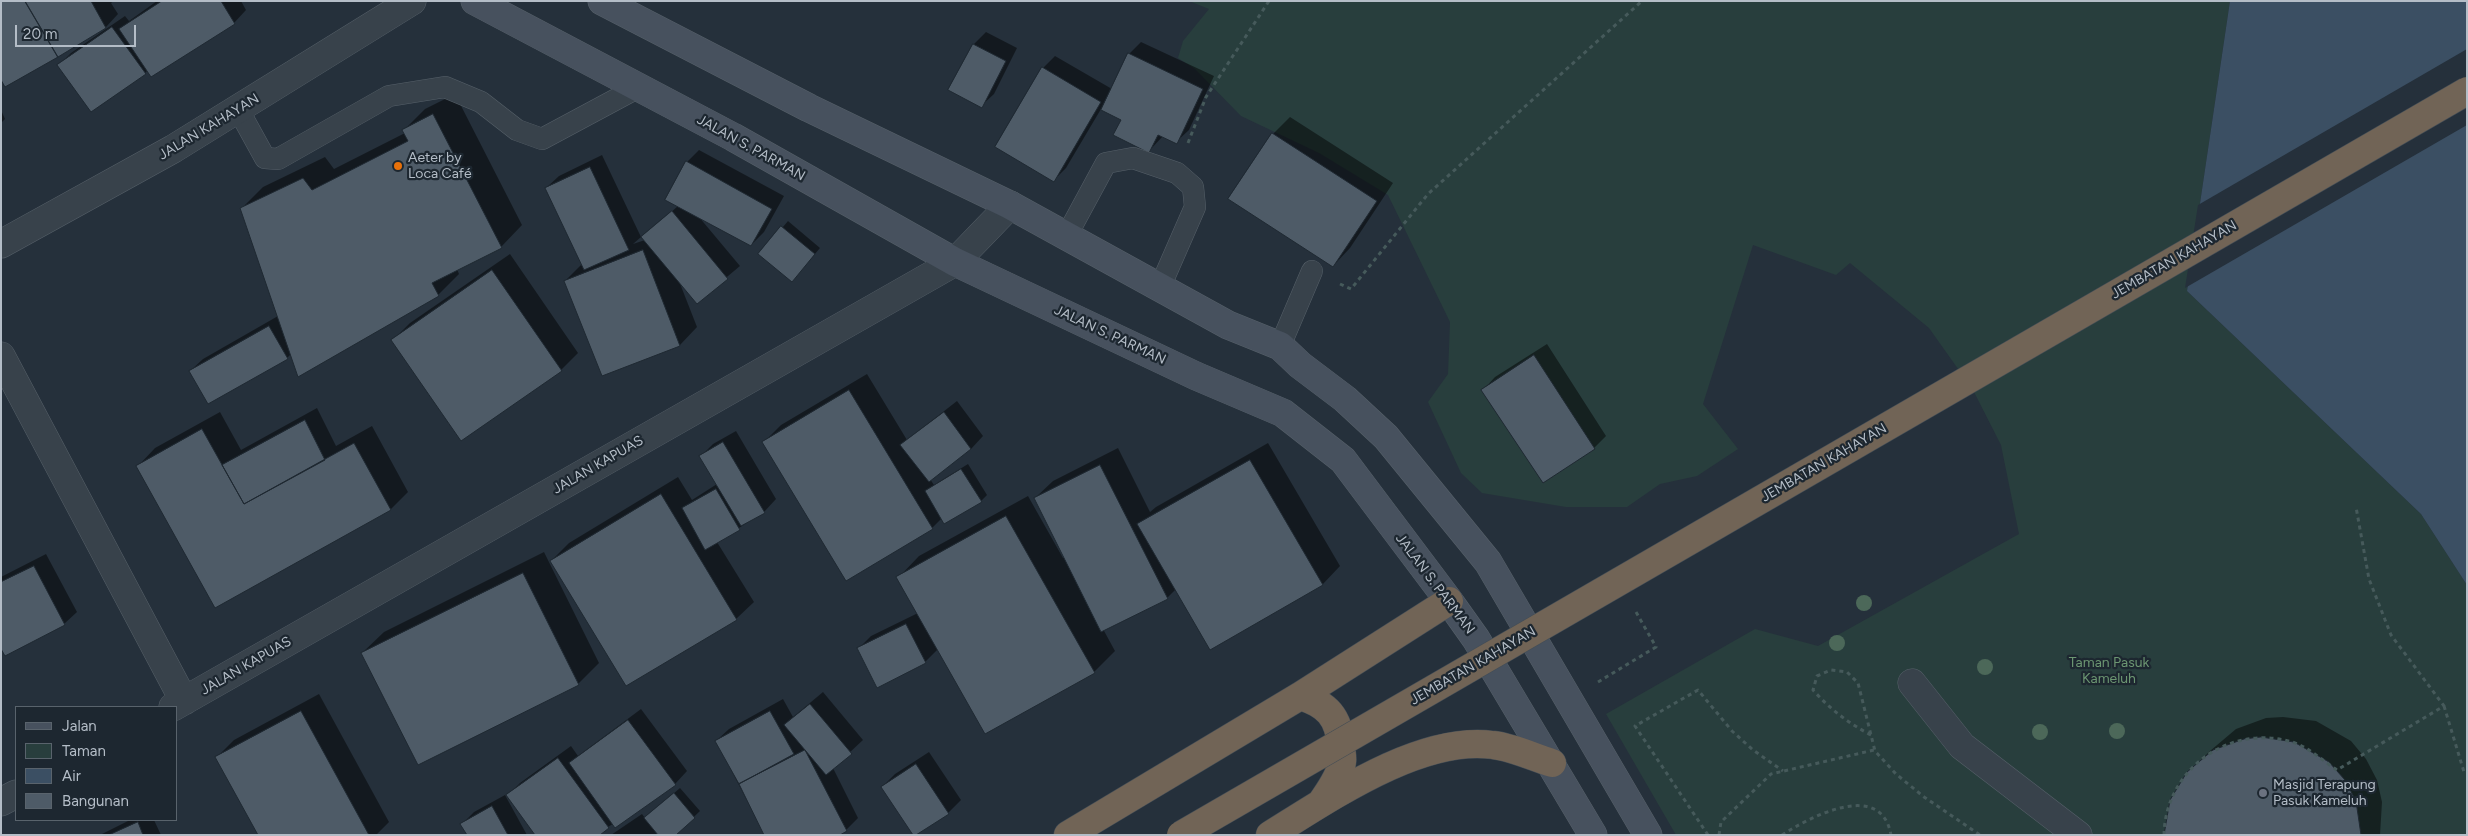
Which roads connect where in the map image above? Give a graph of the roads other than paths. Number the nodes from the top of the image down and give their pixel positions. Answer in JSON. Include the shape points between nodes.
{"nodes":[{"id":1,"x":412,"y":1,"type":"edge"},
{"id":2,"x":475,"y":1,"type":"edge"},
{"id":3,"x":602,"y":1,"type":"edge"},
{"id":4,"x":639,"y":87,"type":"junction"},
{"id":5,"x":2467,"y":91,"type":"edge"},
{"id":6,"x":238,"y":109,"type":"junction"},
{"id":7,"x":1010,"y":205,"type":"junction"},
{"id":8,"x":1067,"y":235,"type":"junction"},
{"id":9,"x":1,"y":244,"type":"edge"},
{"id":10,"x":954,"y":262,"type":"junction"},
{"id":11,"x":1312,"y":271,"type":"road end"},
{"id":12,"x":1160,"y":287,"type":"junction"},
{"id":13,"x":1280,"y":346,"type":"junction"},
{"id":14,"x":1,"y":356,"type":"edge"},
{"id":15,"x":1449,"y":601,"type":"junction"},
{"id":16,"x":1912,"y":683,"type":"dead end"},
{"id":17,"x":1300,"y":696,"type":"junction"},
{"id":18,"x":179,"y":704,"type":"edge"},
{"id":19,"x":1552,"y":763,"type":"junction"},
{"id":20,"x":15,"y":795,"type":"edge"},
{"id":21,"x":1,"y":802,"type":"edge"},
{"id":22,"x":1321,"y":803,"type":"junction"},
{"id":23,"x":1068,"y":835,"type":"edge"},
{"id":24,"x":1181,"y":835,"type":"edge"},
{"id":25,"x":1270,"y":835,"type":"edge"},
{"id":26,"x":1593,"y":835,"type":"edge"},
{"id":27,"x":1648,"y":835,"type":"edge"},
{"id":28,"x":2078,"y":835,"type":"edge"}],
"edges":[{"from":1,"to":6,"type":"street","name":"JALAN KAHAYAN"},
{"from":2,"to":4,"type":"main road","name":"JALAN S. PARMAN"},
{"from":3,"to":7,"type":"main road","via":[[809,108]]},
{"from":4,"to":6,"type":"lane","via":[[542,139],[516,130],[481,102],[445,88],[389,96],[278,159],[265,158]]},
{"from":4,"to":10,"type":"main road","name":"JALAN S. PARMAN"},
{"from":5,"to":24,"type":"highway","name":"JEMBATAN KAHAYAN","bridge":true},
{"from":6,"to":9,"type":"street","name":"JALAN KAHAYAN","via":[[173,149]]},
{"from":7,"to":8,"type":"main road"},
{"from":7,"to":10,"type":"street","name":"JALAN KAPUAS"},
{"from":8,"to":12,"type":"main road"},
{"from":8,"to":12,"type":"lane","via":[[1106,163],[1132,158],[1177,173],[1194,187],[1196,207]]},
{"from":10,"to":15,"type":"main road","name":"JALAN S. PARMAN","via":[[1196,376],[1284,413],[1343,460]]},
{"from":10,"to":18,"type":"street","name":"JALAN KAPUAS"},
{"from":11,"to":13,"type":"lane"},
{"from":12,"to":13,"type":"main road","via":[[1228,325]]},
{"from":13,"to":27,"type":"main road","via":[[1386,437],[1488,562]]},
{"from":14,"to":18,"type":"street"},
{"from":15,"to":17,"type":"highway"},
{"from":15,"to":19,"type":"main road","name":"JALAN S. PARMAN","via":[[1476,638]]},
{"from":16,"to":28,"type":"street","via":[[1962,746]]},
{"from":17,"to":22,"type":"highway","via":[[1317,701],[1334,717],[1340,730],[1342,761],[1337,777]]},
{"from":17,"to":23,"type":"highway"},
{"from":19,"to":22,"type":"highway","via":[[1493,745],[1457,746],[1409,756]]},
{"from":19,"to":26,"type":"main road","name":"JALAN S. PARMAN"},
{"from":20,"to":21,"type":"street"},
{"from":22,"to":25,"type":"highway"}]}
